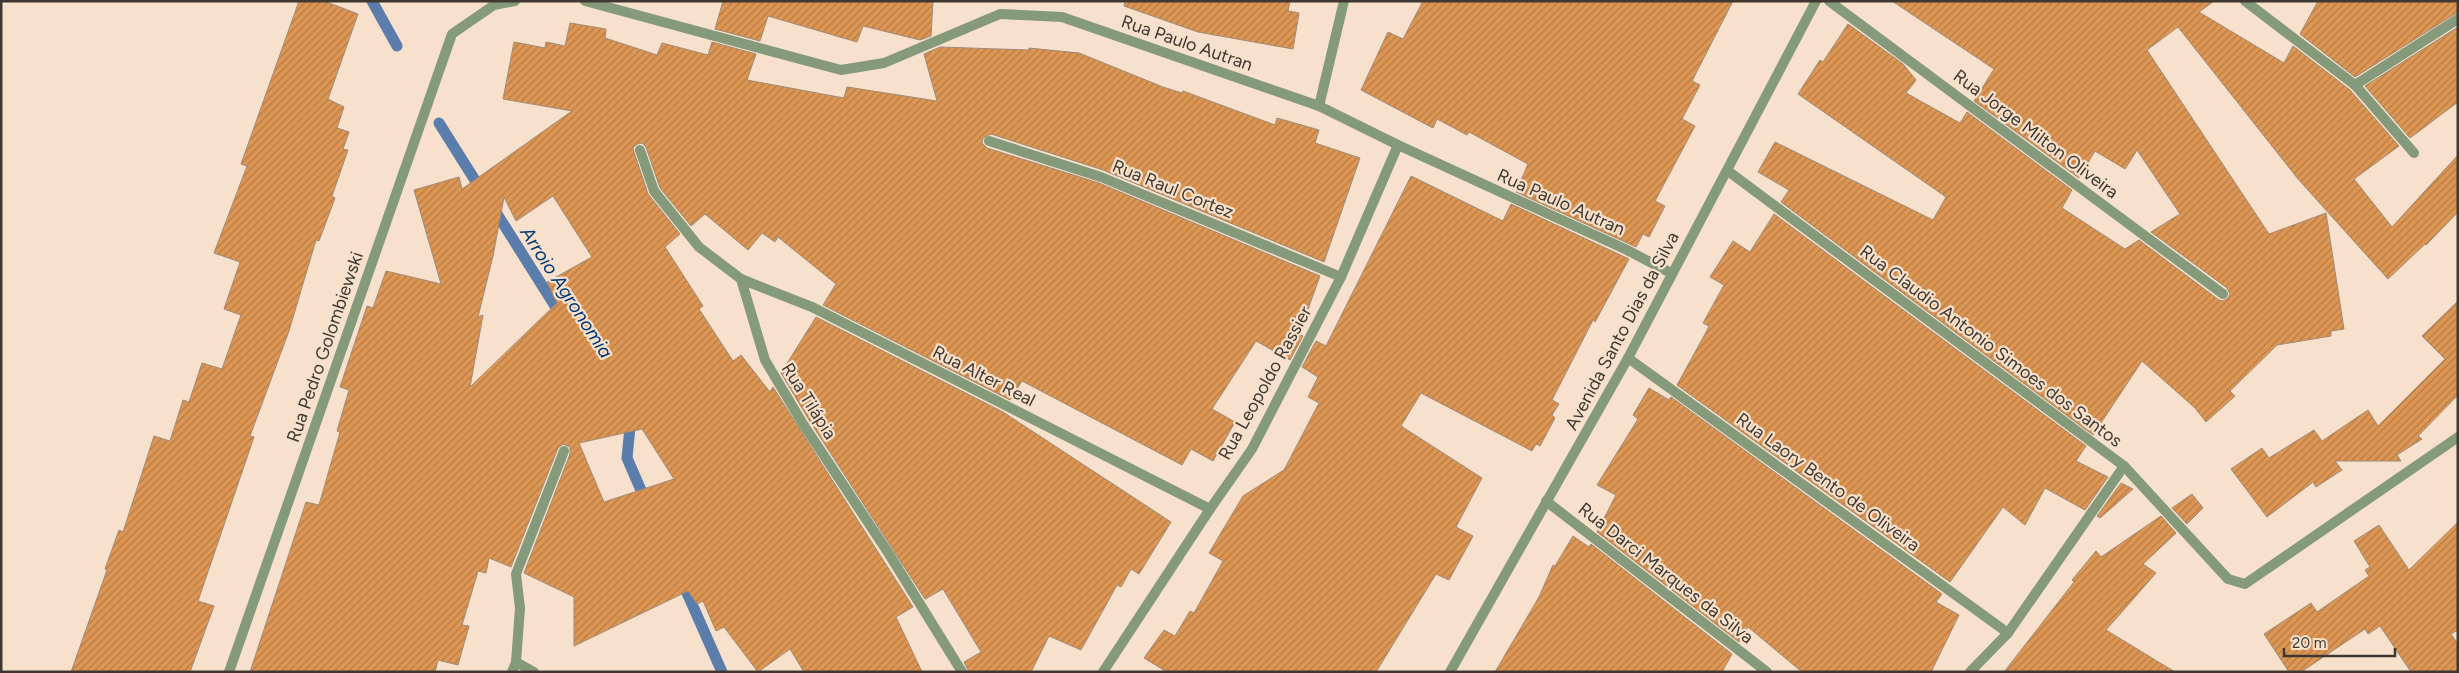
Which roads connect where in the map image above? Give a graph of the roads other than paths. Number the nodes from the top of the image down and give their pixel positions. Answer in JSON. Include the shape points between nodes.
{"nodes":[{"id":1,"x":515,"y":1,"type":"edge"},
{"id":2,"x":585,"y":1,"type":"edge"},
{"id":3,"x":1344,"y":1,"type":"edge"},
{"id":4,"x":1816,"y":1,"type":"edge"},
{"id":5,"x":1830,"y":1,"type":"edge"},
{"id":6,"x":2245,"y":1,"type":"edge"},
{"id":7,"x":2458,"y":19,"type":"edge"},
{"id":8,"x":2355,"y":85,"type":"junction"},
{"id":9,"x":1319,"y":106,"type":"junction"},
{"id":10,"x":989,"y":141,"type":"dead end"},
{"id":11,"x":1398,"y":146,"type":"junction"},
{"id":12,"x":640,"y":150,"type":"dead end"},
{"id":13,"x":2414,"y":153,"type":"dead end"},
{"id":14,"x":1728,"y":171,"type":"junction"},
{"id":15,"x":1671,"y":273,"type":"junction"},
{"id":16,"x":1341,"y":277,"type":"junction"},
{"id":17,"x":741,"y":279,"type":"junction"},
{"id":18,"x":2223,"y":294,"type":"dead end"},
{"id":19,"x":1628,"y":358,"type":"junction"},
{"id":20,"x":2458,"y":437,"type":"edge"},
{"id":21,"x":564,"y":451,"type":"dead end"},
{"id":22,"x":2124,"y":466,"type":"junction"},
{"id":23,"x":1546,"y":501,"type":"junction"},
{"id":24,"x":1210,"y":509,"type":"junction"},
{"id":25,"x":2008,"y":633,"type":"junction"},
{"id":26,"x":514,"y":667,"type":"edge"},
{"id":27,"x":229,"y":672,"type":"edge"},
{"id":28,"x":534,"y":672,"type":"edge"},
{"id":29,"x":962,"y":672,"type":"edge"},
{"id":30,"x":1103,"y":672,"type":"edge"},
{"id":31,"x":1450,"y":672,"type":"edge"},
{"id":32,"x":1766,"y":672,"type":"edge"},
{"id":33,"x":1970,"y":672,"type":"edge"}],
"edges":[{"from":1,"to":27,"type":"street","name":"Rua Pedro Golombiewski","via":[[494,5],[452,34]]},
{"from":2,"to":9,"type":"street","name":"Rua Paulo Autran","via":[[841,70],[884,63],[1000,14],[1062,17]]},
{"from":3,"to":9,"type":"street"},
{"from":4,"to":14,"type":"street","name":"Avenida Santo Dias da Silva"},
{"from":5,"to":18,"type":"street","name":"Rua Jorge Milton Oliveira"},
{"from":6,"to":8,"type":"street"},
{"from":7,"to":8,"type":"street"},
{"from":8,"to":13,"type":"street"},
{"from":9,"to":11,"type":"street","name":"Rua Paulo Autran"},
{"from":10,"to":16,"type":"street","name":"Rua Raul Cortez","via":[[1109,180]]},
{"from":11,"to":15,"type":"street","name":"Rua Paulo Autran","via":[[1625,248]]},
{"from":11,"to":16,"type":"street","name":"Rua Leopoldo Rassier"},
{"from":12,"to":17,"type":"street","via":[[654,192],[699,247]]},
{"from":14,"to":15,"type":"street","name":"Avenida Santo Dias da Silva"},
{"from":14,"to":22,"type":"street","name":"Rua Claudio Antonio Simoes dos Santos"},
{"from":15,"to":19,"type":"street","name":"Avenida Santo Dias da Silva"},
{"from":16,"to":24,"type":"street","name":"Rua Leopoldo Rassier","via":[[1252,449]]},
{"from":17,"to":24,"type":"street","name":"Rua Alter Real","via":[[812,307]]},
{"from":17,"to":29,"type":"street","name":"Rua Tilápia","via":[[765,360]]},
{"from":19,"to":23,"type":"street","name":"Avenida Santo Dias da Silva"},
{"from":19,"to":25,"type":"street","name":"Rua Laory Bento de Oliveira"},
{"from":20,"to":22,"type":"street","via":[[2245,584],[2228,579]]},
{"from":21,"to":26,"type":"street","via":[[516,574],[520,608]]},
{"from":22,"to":25,"type":"street","name":"Rua Claudio Antonio Simoes dos Santos"},
{"from":23,"to":31,"type":"street","name":"Avenida Santo Dias da Silva"},
{"from":23,"to":32,"type":"street","name":"Rua Darci Marques da Silva"},
{"from":24,"to":30,"type":"street","name":"Rua Leopoldo Rassier"},
{"from":25,"to":33,"type":"street","name":"Rua Claudio Antonio Simoes dos Santos"},
{"from":26,"to":28,"type":"street"}]}
